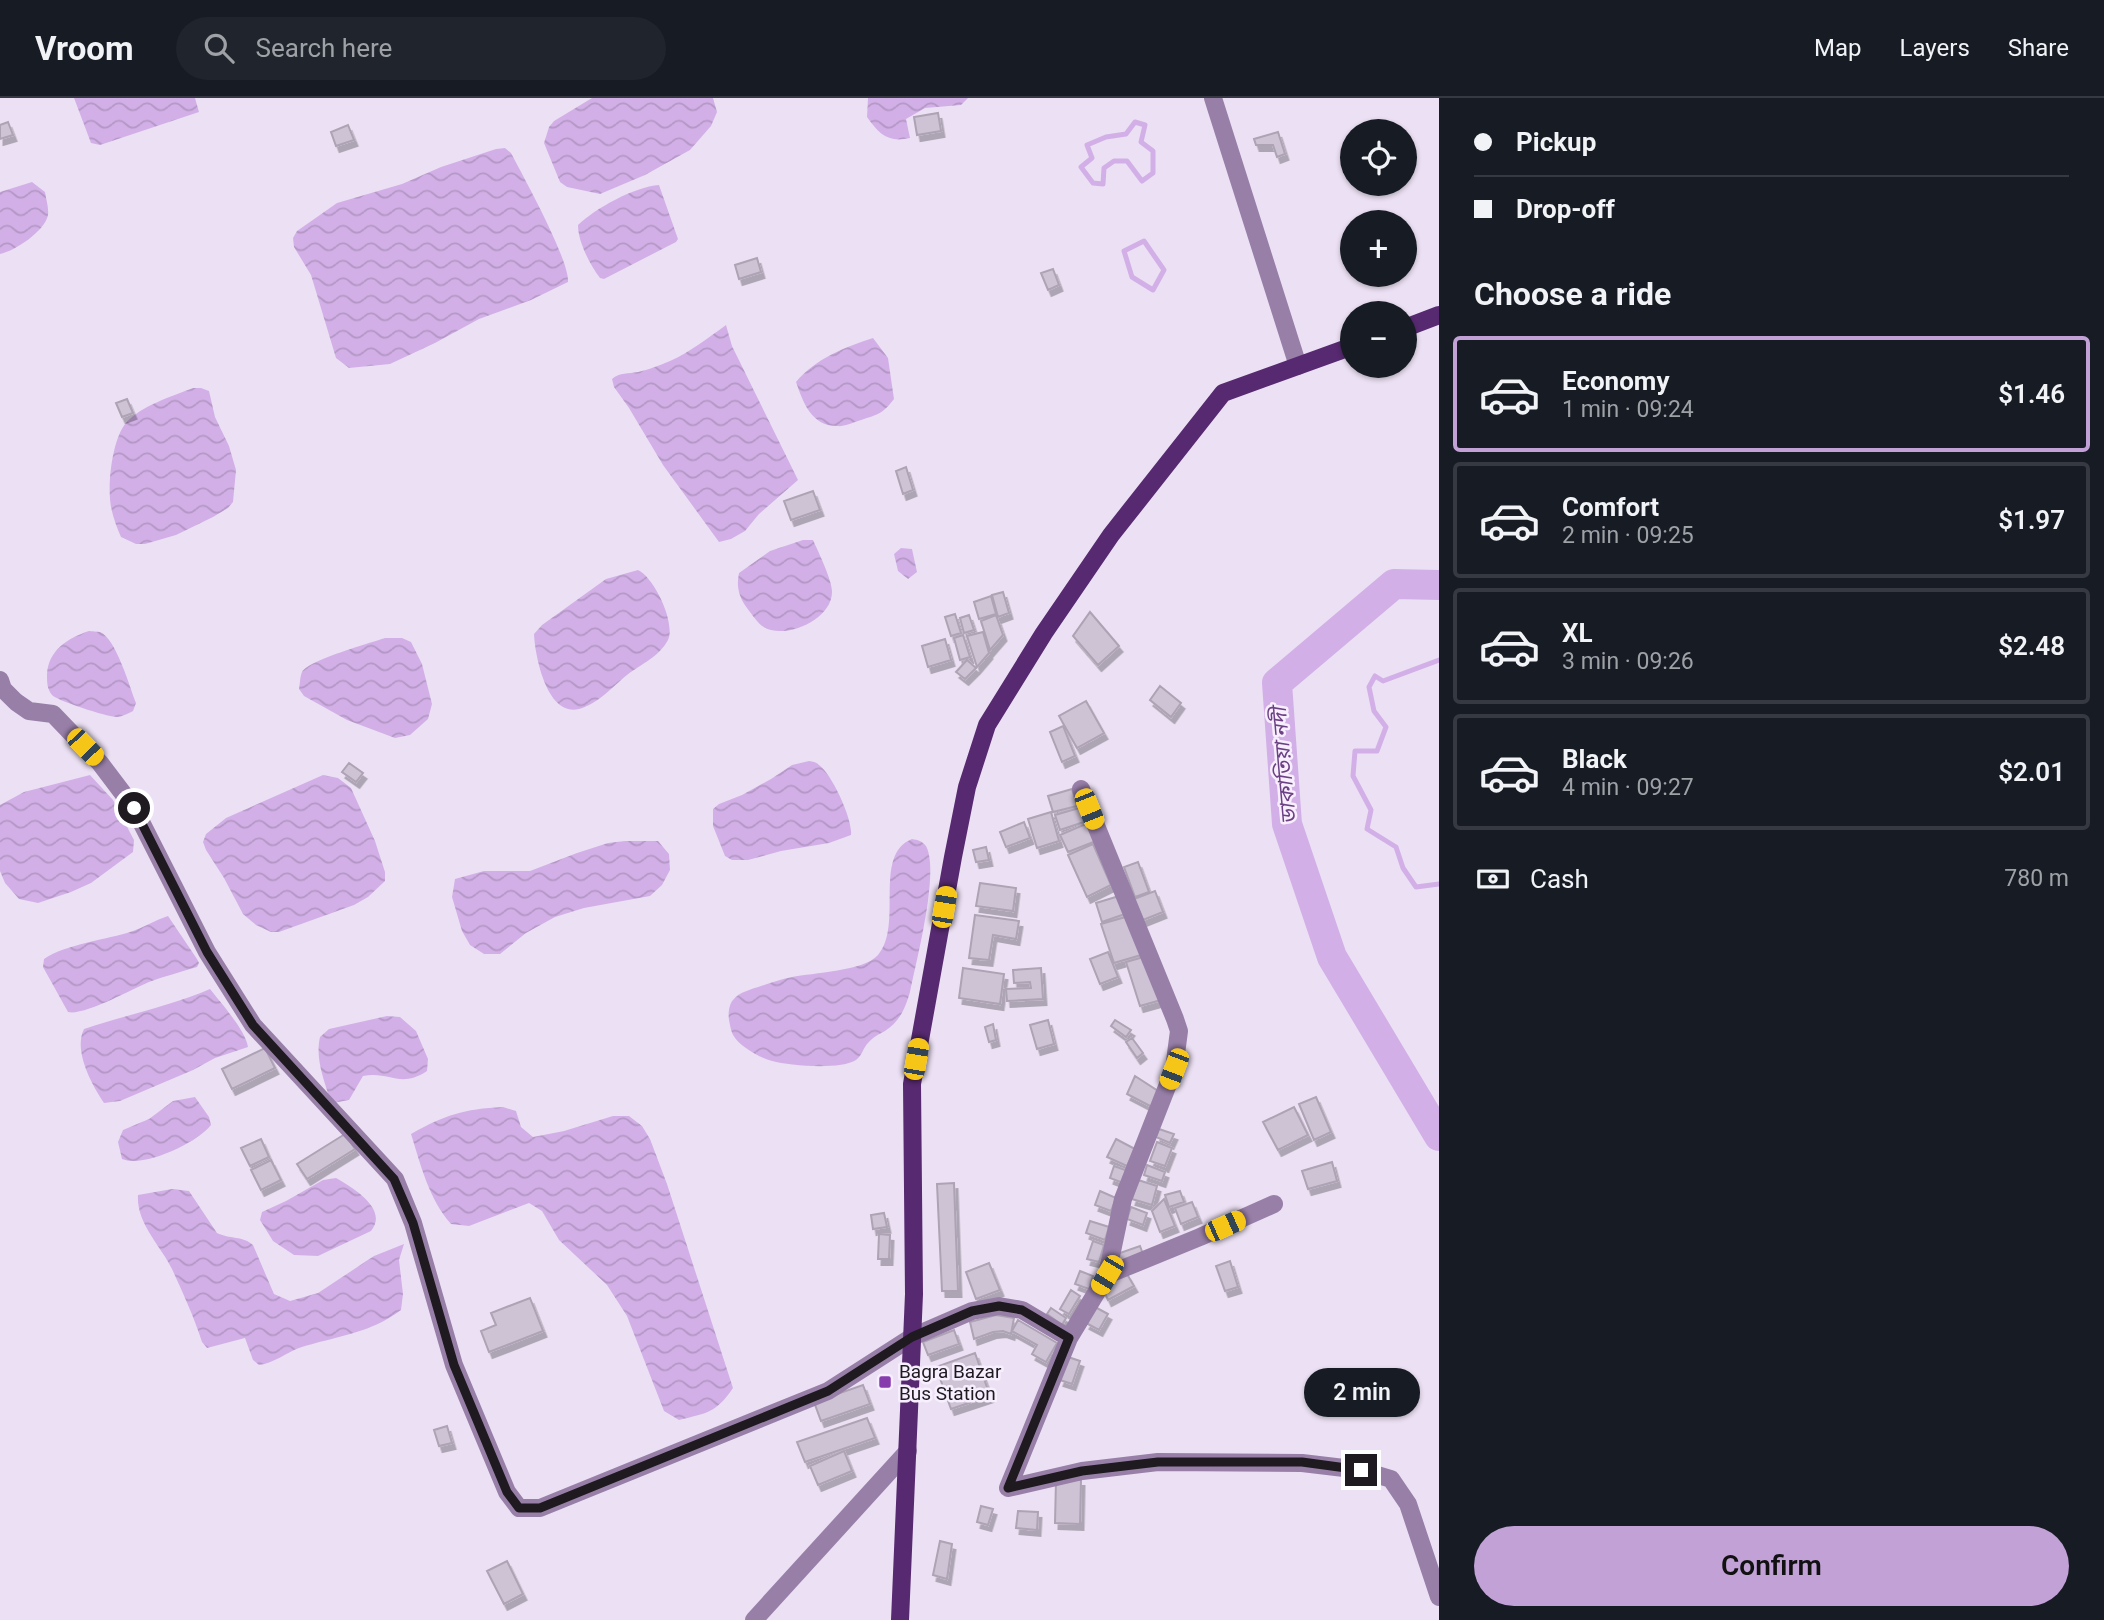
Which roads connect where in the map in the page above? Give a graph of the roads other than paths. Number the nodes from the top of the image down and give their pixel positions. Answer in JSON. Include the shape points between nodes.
{"nodes":[{"id":1,"x":1213,"y":98,"type":"edge"},
{"id":2,"x":1439,"y":316,"type":"edge"},
{"id":3,"x":1417,"y":324,"type":"edge"},
{"id":4,"x":1340,"y":351,"type":"edge"},
{"id":5,"x":1298,"y":366,"type":"junction"},
{"id":6,"x":0,"y":680,"type":"edge"},
{"id":7,"x":1081,"y":789,"type":"dead end"},
{"id":8,"x":1274,"y":1204,"type":"dead end"},
{"id":9,"x":1107,"y":1275,"type":"junction"},
{"id":10,"x":912,"y":1337,"type":"junction"},
{"id":11,"x":1069,"y":1338,"type":"junction"},
{"id":12,"x":908,"y":1451,"type":"junction"},
{"id":13,"x":1439,"y":1597,"type":"edge"},
{"id":14,"x":754,"y":1620,"type":"edge"},
{"id":15,"x":900,"y":1620,"type":"edge"}],
"edges":[{"from":1,"to":5,"type":"street"},
{"from":2,"to":3,"type":"main road"},
{"from":4,"to":5,"type":"main road"},
{"from":5,"to":10,"type":"main road","via":[[1223,393],[1111,535],[987,725],[967,788],[912,1084]]},
{"from":6,"to":10,"type":"street","via":[[29,711],[53,715],[100,763],[134,808],[207,952],[253,1025],[394,1179],[413,1223],[454,1365],[507,1492],[519,1508],[540,1508],[828,1391]]},
{"from":7,"to":9,"type":"street","via":[[1180,1031],[1174,1069],[1123,1199]]},
{"from":8,"to":9,"type":"street"},
{"from":9,"to":11,"type":"street"},
{"from":10,"to":11,"type":"street","via":[[972,1311],[999,1306],[1022,1310]]},
{"from":10,"to":12,"type":"main road"},
{"from":11,"to":13,"type":"street","via":[[1008,1488],[1082,1471],[1158,1462],[1302,1462],[1361,1470],[1391,1479],[1408,1504]]},
{"from":12,"to":14,"type":"street"},
{"from":12,"to":15,"type":"main road"}]}
